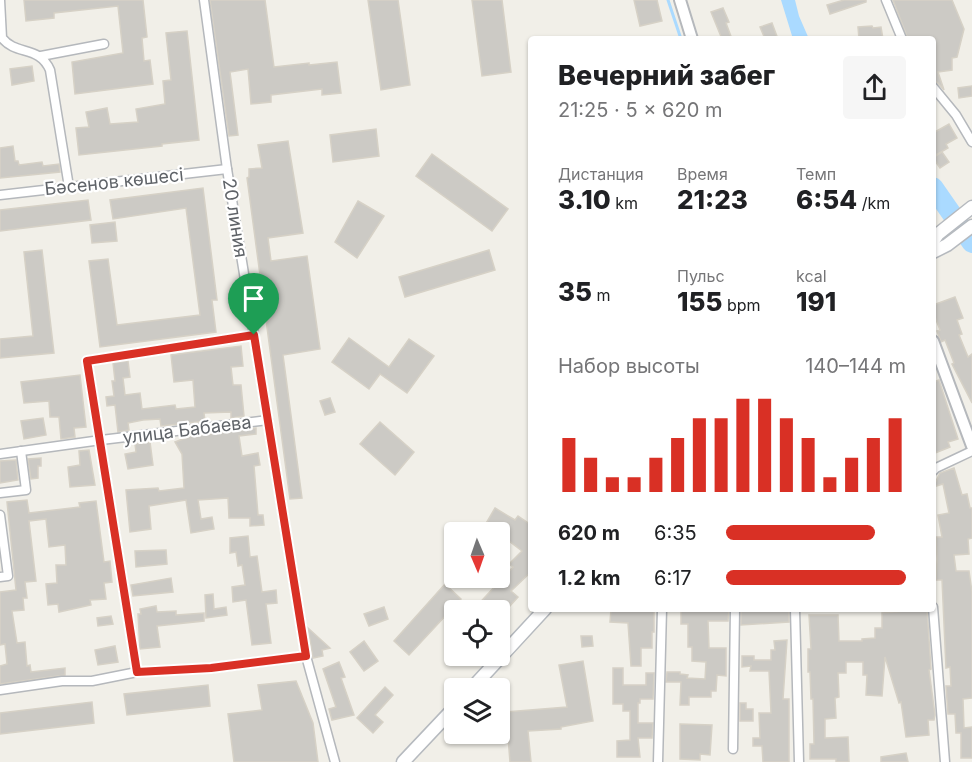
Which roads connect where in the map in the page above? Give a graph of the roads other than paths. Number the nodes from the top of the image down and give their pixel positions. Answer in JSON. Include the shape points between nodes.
{"nodes":[{"id":1,"x":0,"y":0,"type":"edge"},
{"id":2,"x":204,"y":0,"type":"edge"},
{"id":3,"x":680,"y":0,"type":"edge"},
{"id":4,"x":886,"y":0,"type":"edge"},
{"id":5,"x":691,"y":36,"type":"edge"},
{"id":6,"x":901,"y":36,"type":"edge"},
{"id":7,"x":104,"y":44,"type":"dead end"},
{"id":8,"x":41,"y":56,"type":"junction"},
{"id":9,"x":936,"y":91,"type":"edge"},
{"id":10,"x":972,"y":142,"type":"edge"},
{"id":11,"x":227,"y":170,"type":"junction"},
{"id":12,"x":69,"y":187,"type":"junction"},
{"id":13,"x":0,"y":195,"type":"edge"},
{"id":14,"x":972,"y":207,"type":"edge"},
{"id":15,"x":972,"y":226,"type":"edge"},
{"id":16,"x":936,"y":238,"type":"edge"},
{"id":17,"x":936,"y":250,"type":"edge"},
{"id":18,"x":254,"y":335,"type":"junction"},
{"id":19,"x":936,"y":349,"type":"edge"},
{"id":20,"x":268,"y":420,"type":"junction"},
{"id":21,"x":101,"y":440,"type":"junction"},
{"id":22,"x":972,"y":446,"type":"edge"},
{"id":23,"x":21,"y":451,"type":"junction"},
{"id":24,"x":972,"y":451,"type":"edge"},
{"id":25,"x":0,"y":454,"type":"edge"},
{"id":26,"x":936,"y":468,"type":"edge"},
{"id":27,"x":0,"y":493,"type":"edge"},
{"id":28,"x":0,"y":515,"type":"edge"},
{"id":29,"x":3,"y":562,"type":"edge"},
{"id":30,"x":0,"y":577,"type":"edge"},
{"id":31,"x":543,"y":612,"type":"edge"},
{"id":32,"x":662,"y":612,"type":"edge"},
{"id":33,"x":735,"y":612,"type":"edge"},
{"id":34,"x":795,"y":612,"type":"edge"},
{"id":35,"x":933,"y":612,"type":"edge"},
{"id":36,"x":306,"y":656,"type":"junction"},
{"id":37,"x":137,"y":672,"type":"junction"},
{"id":38,"x":481,"y":678,"type":"edge"},
{"id":39,"x":0,"y":690,"type":"edge"},
{"id":40,"x":444,"y":719,"type":"edge"},
{"id":41,"x":733,"y":749,"type":"dead end"},
{"id":42,"x":335,"y":762,"type":"edge"},
{"id":43,"x":403,"y":762,"type":"edge"},
{"id":44,"x":658,"y":762,"type":"edge"},
{"id":45,"x":799,"y":762,"type":"edge"},
{"id":46,"x":945,"y":762,"type":"edge"}],
"edges":[{"from":1,"to":8,"type":"street","via":[[4,42]]},
{"from":2,"to":11,"type":"street","name":"20 линия"},
{"from":3,"to":5,"type":"street"},
{"from":4,"to":6,"type":"street"},
{"from":7,"to":8,"type":"street"},
{"from":8,"to":12,"type":"street","via":[[50,70]]},
{"from":9,"to":10,"type":"street"},
{"from":11,"to":12,"type":"street","name":"Бәсенов көшесі"},
{"from":11,"to":18,"type":"street","name":"20 линия"},
{"from":12,"to":13,"type":"street","name":"Бәсенов көшесі"},
{"from":14,"to":16,"type":"main road"},
{"from":15,"to":17,"type":"main road"},
{"from":18,"to":20,"type":"street","name":"20 линия"},
{"from":18,"to":21,"type":"street","via":[[87,361]]},
{"from":19,"to":22,"type":"street"},
{"from":20,"to":21,"type":"street","name":"улица Бабаева"},
{"from":20,"to":36,"type":"street","name":"20 линия"},
{"from":21,"to":23,"type":"street","name":"улица Бабаева"},
{"from":21,"to":37,"type":"street"},
{"from":23,"to":25,"type":"street","name":"улица Бабаева"},
{"from":23,"to":27,"type":"street","via":[[26,490]]},
{"from":24,"to":26,"type":"street"},
{"from":28,"to":29,"type":"street"},
{"from":29,"to":30,"type":"street","via":[[8,576]]},
{"from":31,"to":38,"type":"main road"},
{"from":32,"to":44,"type":"street"},
{"from":33,"to":41,"type":"street"},
{"from":34,"to":45,"type":"street"},
{"from":35,"to":46,"type":"street"},
{"from":36,"to":37,"type":"street"},
{"from":36,"to":42,"type":"street","name":"20 линия"},
{"from":37,"to":39,"type":"street","via":[[92,681]]},
{"from":40,"to":43,"type":"main road"}]}
